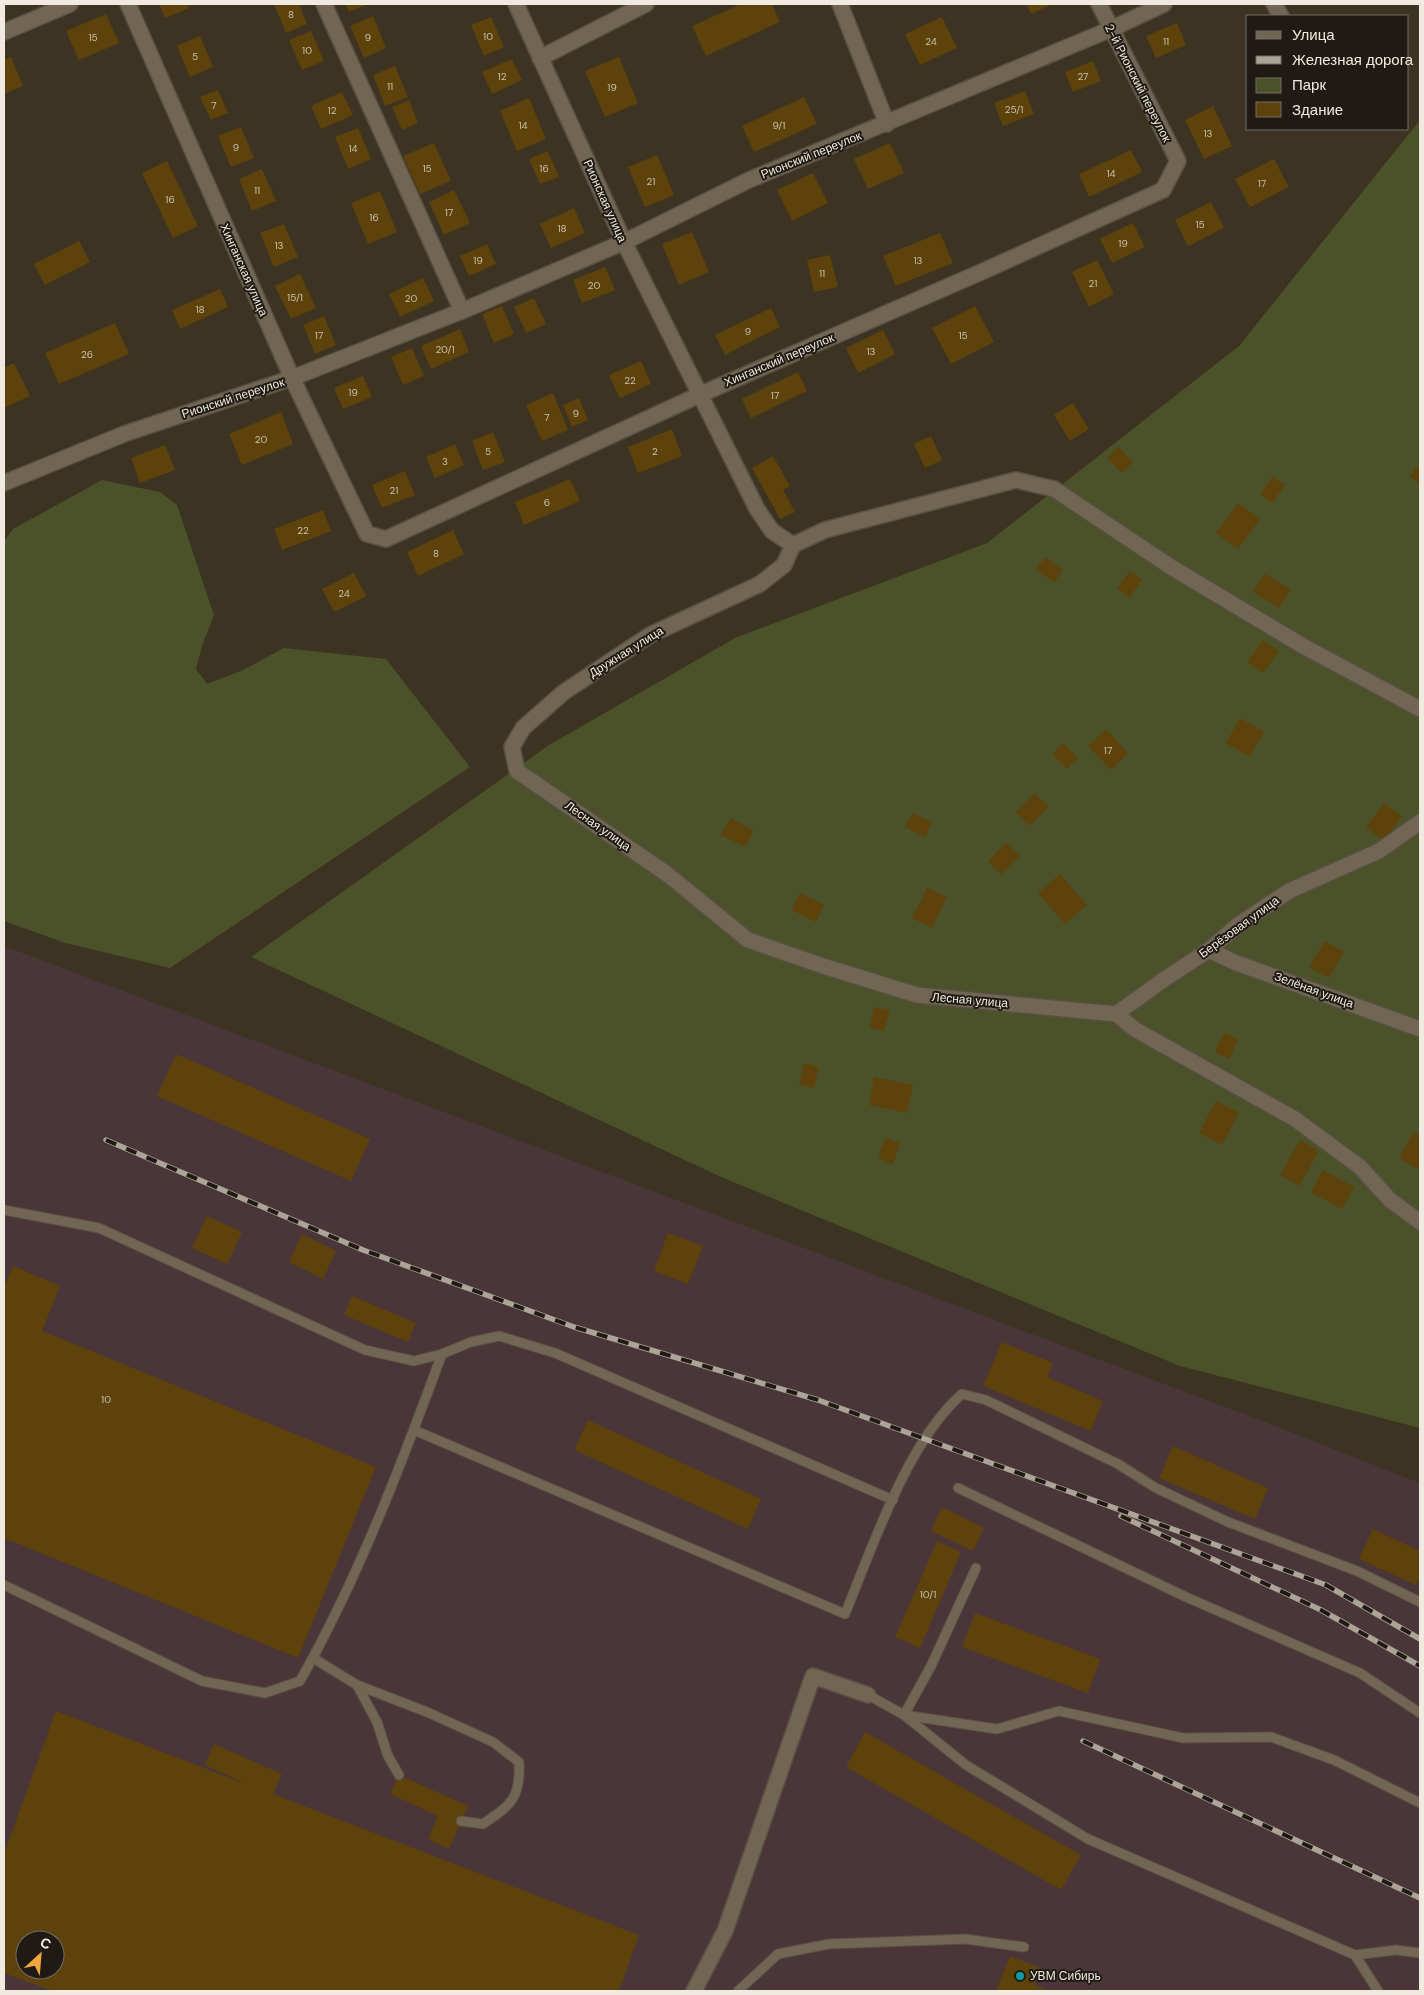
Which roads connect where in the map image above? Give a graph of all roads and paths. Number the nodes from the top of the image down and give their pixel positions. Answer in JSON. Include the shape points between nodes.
{"nodes":[{"id":1,"x":70,"y":4,"type":"edge"},
{"id":2,"x":128,"y":4,"type":"edge"},
{"id":3,"x":324,"y":4,"type":"edge"},
{"id":4,"x":516,"y":4,"type":"edge"},
{"id":5,"x":646,"y":4,"type":"edge"},
{"id":6,"x":840,"y":4,"type":"edge"},
{"id":7,"x":1099,"y":4,"type":"edge"},
{"id":8,"x":1164,"y":4,"type":"edge"},
{"id":9,"x":1274,"y":4,"type":"edge"},
{"id":10,"x":1280,"y":15,"type":"edge"},
{"id":11,"x":1111,"y":29,"type":"junction"},
{"id":12,"x":4,"y":32,"type":"edge"},
{"id":13,"x":540,"y":58,"type":"junction"},
{"id":14,"x":887,"y":124,"type":"junction"},
{"id":15,"x":1178,"y":161,"type":"joint"},
{"id":16,"x":624,"y":242,"type":"junction"},
{"id":17,"x":462,"y":311,"type":"junction"},
{"id":18,"x":292,"y":378,"type":"junction"},
{"id":19,"x":699,"y":395,"type":"junction"},
{"id":20,"x":4,"y":483,"type":"edge"},
{"id":21,"x":367,"y":534,"type":"joint"},
{"id":22,"x":793,"y":545,"type":"junction"},
{"id":23,"x":1420,"y":709,"type":"edge"},
{"id":24,"x":517,"y":771,"type":"joint"},
{"id":25,"x":1420,"y":822,"type":"edge"},
{"id":26,"x":1209,"y":950,"type":"junction"},
{"id":27,"x":1116,"y":1014,"type":"junction"},
{"id":28,"x":1420,"y":1029,"type":"edge"},
{"id":29,"x":4,"y":1210,"type":"edge"},
{"id":30,"x":1420,"y":1222,"type":"edge"},
{"id":31,"x":442,"y":1354,"type":"junction"},
{"id":32,"x":414,"y":1430,"type":"junction"},
{"id":33,"x":958,"y":1488,"type":"dead end"},
{"id":34,"x":893,"y":1500,"type":"junction"},
{"id":35,"x":976,"y":1568,"type":"dead end"},
{"id":36,"x":4,"y":1585,"type":"edge"},
{"id":37,"x":1420,"y":1602,"type":"edge"},
{"id":38,"x":313,"y":1658,"type":"junction"},
{"id":39,"x":356,"y":1685,"type":"junction"},
{"id":40,"x":868,"y":1695,"type":"joint"},
{"id":41,"x":1420,"y":1713,"type":"edge"},
{"id":42,"x":904,"y":1715,"type":"junction"},
{"id":43,"x":399,"y":1775,"type":"dead end"},
{"id":44,"x":1420,"y":1803,"type":"edge"},
{"id":45,"x":462,"y":1821,"type":"dead end"},
{"id":46,"x":1024,"y":1947,"type":"dead end"},
{"id":47,"x":1420,"y":1953,"type":"edge"},
{"id":48,"x":1355,"y":1955,"type":"junction"},
{"id":49,"x":694,"y":1991,"type":"edge"},
{"id":50,"x":738,"y":1991,"type":"edge"},
{"id":51,"x":1378,"y":1991,"type":"edge"}],
"edges":[{"from":1,"to":12,"type":"street"},
{"from":2,"to":18,"type":"street","name":"Хинганская улица"},
{"from":3,"to":17,"type":"street"},
{"from":4,"to":13,"type":"street","name":"Рионская улица"},
{"from":5,"to":13,"type":"street"},
{"from":6,"to":14,"type":"street"},
{"from":7,"to":11,"type":"street","name":"2-й Рионский переулок"},
{"from":8,"to":11,"type":"street","name":"Рионский переулок"},
{"from":9,"to":10,"type":"street"},
{"from":11,"to":14,"type":"street","name":"Рионский переулок"},
{"from":11,"to":15,"type":"street","name":"2-й Рионский переулок"},
{"from":13,"to":16,"type":"street","name":"Рионская улица"},
{"from":14,"to":16,"type":"street","name":"Рионский переулок","via":[[749,180]]},
{"from":15,"to":19,"type":"street","name":"Хинганский переулок","via":[[1163,190]]},
{"from":16,"to":17,"type":"street","name":"Рионский переулок"},
{"from":16,"to":19,"type":"street","name":"Рионская улица"},
{"from":17,"to":18,"type":"street","name":"Рионский переулок"},
{"from":18,"to":20,"type":"street","name":"Рионский переулок","via":[[124,434]]},
{"from":18,"to":21,"type":"street","name":"Хинганская улица"},
{"from":19,"to":21,"type":"street","name":"Хинганский переулок","via":[[386,539]]},
{"from":19,"to":22,"type":"street","via":[[757,509],[772,531]]},
{"from":22,"to":23,"type":"street","via":[[826,530],[1016,480],[1054,489],[1172,567],[1302,646]]},
{"from":22,"to":24,"type":"street","name":"Дружная улица","via":[[784,565],[760,584],[650,635],[564,692],[523,728],[512,747]]},
{"from":24,"to":27,"type":"street","name":"Лесная улица","via":[[666,874],[748,940],[917,995]]},
{"from":25,"to":26,"type":"street","name":"Берёзовая улица","via":[[1379,851],[1289,891],[1238,925]]},
{"from":26,"to":27,"type":"street","name":"Берёзовая улица"},
{"from":26,"to":28,"type":"street","name":"Зелёная улица"},
{"from":27,"to":30,"type":"street","via":[[1136,1030],[1295,1119],[1360,1167],[1390,1200]]},
{"from":29,"to":31,"type":"lane","via":[[99,1228],[365,1350],[414,1361]]},
{"from":31,"to":32,"type":"lane"},
{"from":31,"to":34,"type":"lane","via":[[471,1342],[499,1336],[555,1354]]},
{"from":32,"to":34,"type":"lane","via":[[845,1614]]},
{"from":32,"to":38,"type":"lane","via":[[379,1520]]},
{"from":33,"to":41,"type":"lane","via":[[1186,1597],[1360,1672]]},
{"from":34,"to":37,"type":"lane","via":[[925,1439],[945,1409],[962,1394],[1013,1412],[1118,1464],[1156,1488],[1228,1522],[1357,1571]]},
{"from":35,"to":42,"type":"lane","via":[[931,1666]]},
{"from":36,"to":38,"type":"lane","via":[[202,1681],[265,1693],[300,1681]]},
{"from":38,"to":39,"type":"lane"},
{"from":39,"to":43,"type":"lane","via":[[377,1722],[388,1756]]},
{"from":39,"to":45,"type":"lane","via":[[428,1712],[493,1742],[519,1762],[520,1785],[506,1808],[483,1824]]},
{"from":40,"to":42,"type":"lane"},
{"from":40,"to":49,"type":"street","via":[[813,1676],[725,1930]]},
{"from":42,"to":44,"type":"lane","via":[[997,1728],[1059,1711],[1183,1738],[1270,1737],[1334,1760]]},
{"from":42,"to":48,"type":"lane","via":[[966,1765],[1088,1840]]},
{"from":46,"to":50,"type":"lane","via":[[965,1938],[829,1944],[778,1954]]},
{"from":47,"to":48,"type":"lane","via":[[1396,1950]]},
{"from":48,"to":51,"type":"lane"}]}
